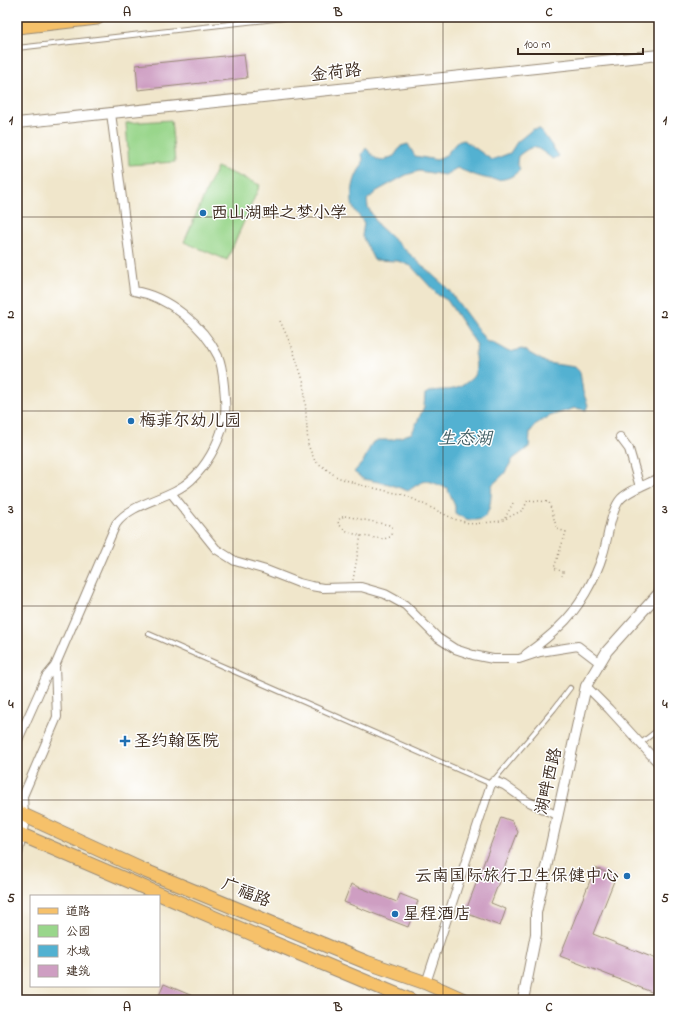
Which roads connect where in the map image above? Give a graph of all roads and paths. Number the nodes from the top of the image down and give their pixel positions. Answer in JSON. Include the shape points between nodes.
{"nodes":[{"id":1,"x":97,"y":17,"type":"edge"},
{"id":2,"x":293,"y":17,"type":"edge"},
{"id":3,"x":17,"y":26,"type":"edge"},
{"id":4,"x":17,"y":48,"type":"edge"},
{"id":5,"x":659,"y":55,"type":"edge"},
{"id":6,"x":111,"y":114,"type":"junction"},
{"id":7,"x":17,"y":123,"type":"edge"},
{"id":8,"x":280,"y":321,"type":"dead end"},
{"id":9,"x":620,"y":437,"type":"dead end"},
{"id":10,"x":659,"y":478,"type":"edge"},
{"id":11,"x":640,"y":487,"type":"junction"},
{"id":12,"x":171,"y":493,"type":"junction"},
{"id":13,"x":513,"y":503,"type":"dead end"},
{"id":14,"x":505,"y":518,"type":"junction"},
{"id":15,"x":361,"y":535,"type":"junction"},
{"id":16,"x":562,"y":576,"type":"dead end"},
{"id":17,"x":351,"y":587,"type":"junction"},
{"id":18,"x":659,"y":593,"type":"edge"},
{"id":19,"x":149,"y":634,"type":"dead end"},
{"id":20,"x":519,"y":659,"type":"junction"},
{"id":21,"x":599,"y":662,"type":"junction"},
{"id":22,"x":55,"y":666,"type":"junction"},
{"id":23,"x":586,"y":686,"type":"junction"},
{"id":24,"x":570,"y":688,"type":"dead end"},
{"id":25,"x":655,"y":732,"type":"dead end"},
{"id":26,"x":17,"y":742,"type":"edge"},
{"id":27,"x":640,"y":744,"type":"junction"},
{"id":28,"x":659,"y":764,"type":"edge"},
{"id":29,"x":492,"y":783,"type":"junction"},
{"id":30,"x":20,"y":814,"type":"edge"},
{"id":31,"x":558,"y":816,"type":"junction"},
{"id":32,"x":19,"y":834,"type":"edge"},
{"id":33,"x":17,"y":854,"type":"edge"},
{"id":34,"x":426,"y":983,"type":"junction"},
{"id":35,"x":410,"y":1000,"type":"edge"},
{"id":36,"x":464,"y":1000,"type":"edge"},
{"id":37,"x":523,"y":1000,"type":"edge"}],
"edges":[{"from":1,"to":3,"type":"highway"},
{"from":2,"to":4,"type":"lane"},
{"from":5,"to":6,"type":"street","name":"金荷路"},
{"from":6,"to":7,"type":"street","name":"金荷路"},
{"from":6,"to":12,"type":"street","via":[[134,291],[164,302],[197,327],[218,357],[223,379],[226,404],[224,425],[214,450],[200,470]]},
{"from":8,"to":14,"type":"path","via":[[304,383],[308,445],[315,461],[337,477],[405,495],[454,519],[473,524],[501,521]]},
{"from":9,"to":11,"type":"street","via":[[629,449]]},
{"from":10,"to":11,"type":"street"},
{"from":11,"to":20,"type":"street","via":[[619,501],[603,554],[575,609],[560,627]]},
{"from":12,"to":17,"type":"street","via":[[216,549],[235,561],[311,586]]},
{"from":12,"to":22,"type":"street","via":[[130,510],[116,524]]},
{"from":13,"to":14,"type":"path"},
{"from":14,"to":16,"type":"path","via":[[523,510],[528,500],[549,502],[557,529],[566,532],[554,568],[563,572]]},
{"from":15,"to":15,"type":"path","via":[[340,527],[340,518],[345,516],[393,528],[390,537],[384,539]]},
{"from":15,"to":17,"type":"path"},
{"from":17,"to":20,"type":"street","via":[[373,590],[405,605],[438,638],[455,649],[473,656]]},
{"from":18,"to":21,"type":"street","name":"湖畔西路"},
{"from":19,"to":29,"type":"lane"},
{"from":20,"to":21,"type":"street","via":[[540,652],[578,646]]},
{"from":21,"to":23,"type":"street","name":"湖畔西路"},
{"from":22,"to":26,"type":"street","via":[[46,677]]},
{"from":22,"to":30,"type":"street","via":[[57,717],[23,796]]},
{"from":23,"to":27,"type":"street"},
{"from":23,"to":31,"type":"street","name":"湖畔西路"},
{"from":24,"to":29,"type":"lane"},
{"from":25,"to":27,"type":"lane"},
{"from":27,"to":28,"type":"street"},
{"from":29,"to":31,"type":"street","via":[[504,786]]},
{"from":29,"to":34,"type":"street"},
{"from":30,"to":32,"type":"street"},
{"from":30,"to":34,"type":"main road","name":"广福路","via":[[144,870],[366,962]]},
{"from":31,"to":37,"type":"street","name":"湖畔西路","via":[[536,913],[536,934]]},
{"from":32,"to":33,"type":"street"},
{"from":32,"to":35,"type":"main road","name":"广福路"},
{"from":34,"to":36,"type":"main road","name":"广福路"}]}
